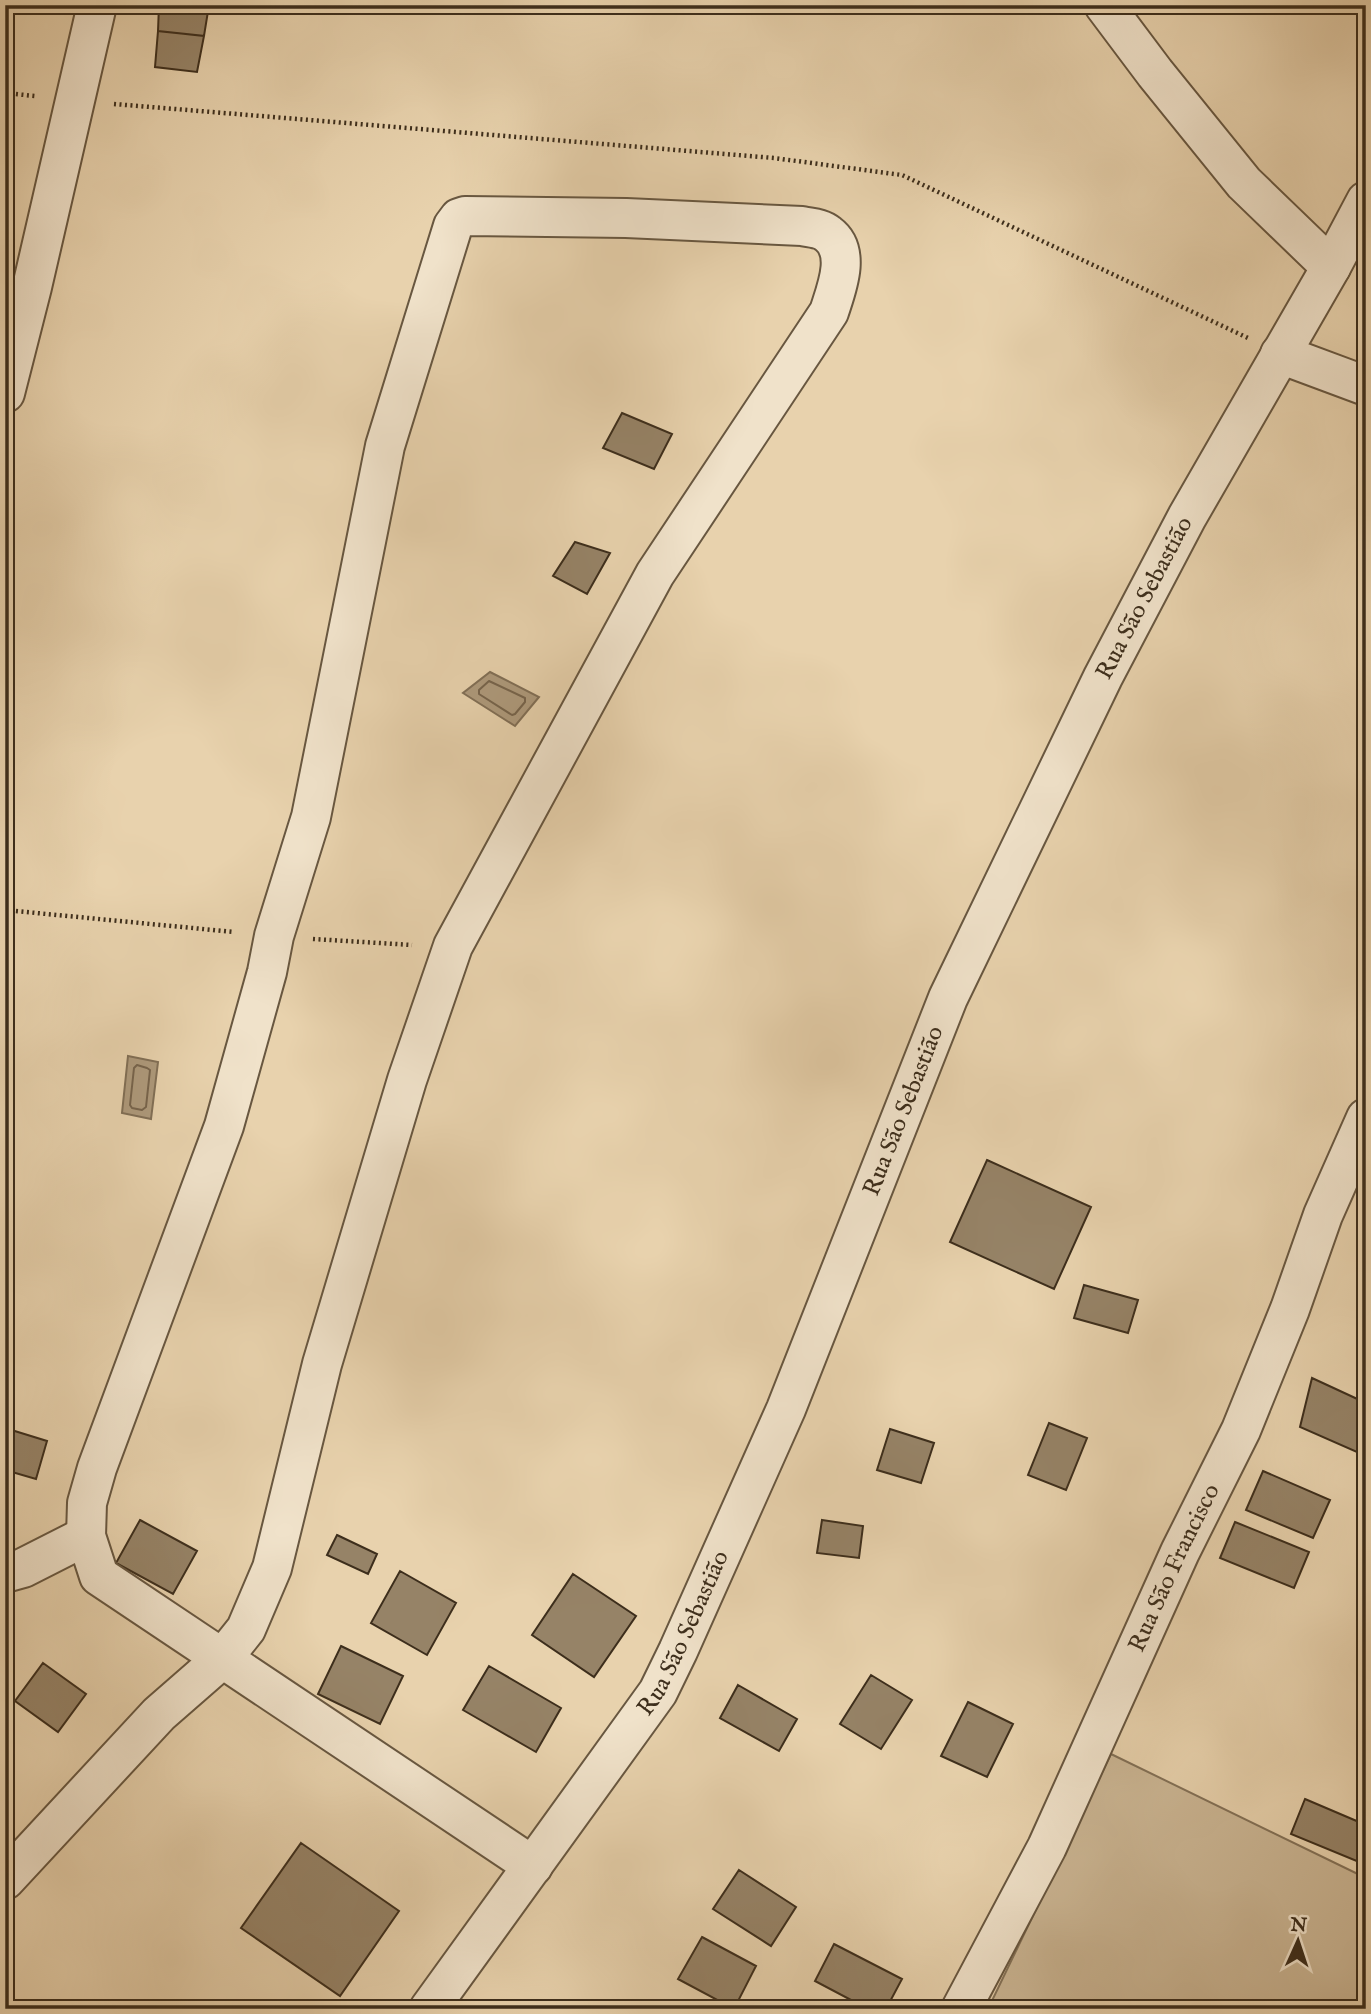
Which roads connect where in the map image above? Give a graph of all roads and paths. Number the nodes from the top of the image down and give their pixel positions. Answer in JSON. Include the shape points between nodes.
{"nodes":[{"id":1,"x":97,"y":5,"type":"edge"},
{"id":2,"x":1104,"y":5,"type":"edge"},
{"id":3,"x":74,"y":101,"type":"junction"},
{"id":4,"x":1366,"y":201,"type":"edge"},
{"id":5,"x":1331,"y":267,"type":"junction"},
{"id":6,"x":1280,"y":354,"type":"junction"},
{"id":7,"x":1366,"y":386,"type":"edge"},
{"id":8,"x":5,"y":393,"type":"edge"},
{"id":9,"x":5,"y":910,"type":"edge"},
{"id":10,"x":274,"y":936,"type":"junction"},
{"id":11,"x":453,"y":946,"type":"junction"},
{"id":12,"x":1366,"y":1118,"type":"edge"},
{"id":13,"x":86,"y":1536,"type":"junction"},
{"id":14,"x":5,"y":1573,"type":"edge"},
{"id":15,"x":222,"y":1659,"type":"junction"},
{"id":16,"x":533,"y":1866,"type":"junction"},
{"id":17,"x":5,"y":1881,"type":"edge"},
{"id":18,"x":429,"y":2009,"type":"edge"},
{"id":19,"x":961,"y":2009,"type":"edge"}],
"edges":[{"from":1,"to":3,"type":"street"},
{"from":2,"to":5,"type":"street","via":[[1244,183]]},
{"from":3,"to":6,"type":"path","via":[[774,158],[902,176]]},
{"from":3,"to":8,"type":"street"},
{"from":4,"to":5,"type":"street","name":"Rua São Sebastião"},
{"from":5,"to":6,"type":"street","name":"Rua São Sebastião"},
{"from":6,"to":7,"type":"street"},
{"from":6,"to":16,"type":"street","name":"Rua São Sebastião","via":[[1103,677],[948,998],[786,1409],[658,1692]]},
{"from":9,"to":10,"type":"path"},
{"from":10,"to":11,"type":"path"},
{"from":10,"to":11,"type":"street","via":[[311,817],[385,446],[446,242],[459,218],[625,218],[802,226],[827,232],[840,257],[840,275],[829,312],[655,574]]},
{"from":10,"to":13,"type":"street","via":[[224,1126],[97,1468],[87,1503]]},
{"from":11,"to":15,"type":"street","via":[[407,1080],[322,1364],[272,1568],[246,1629]]},
{"from":12,"to":19,"type":"street","name":"Rua São Francisco","via":[[1323,1215],[1241,1430],[1180,1552],[1047,1847]]},
{"from":13,"to":14,"type":"street"},
{"from":13,"to":15,"type":"street","via":[[99,1576]]},
{"from":15,"to":16,"type":"street"},
{"from":15,"to":17,"type":"street","via":[[159,1714]]},
{"from":16,"to":18,"type":"street","name":"Rua São Sebastião"}]}
